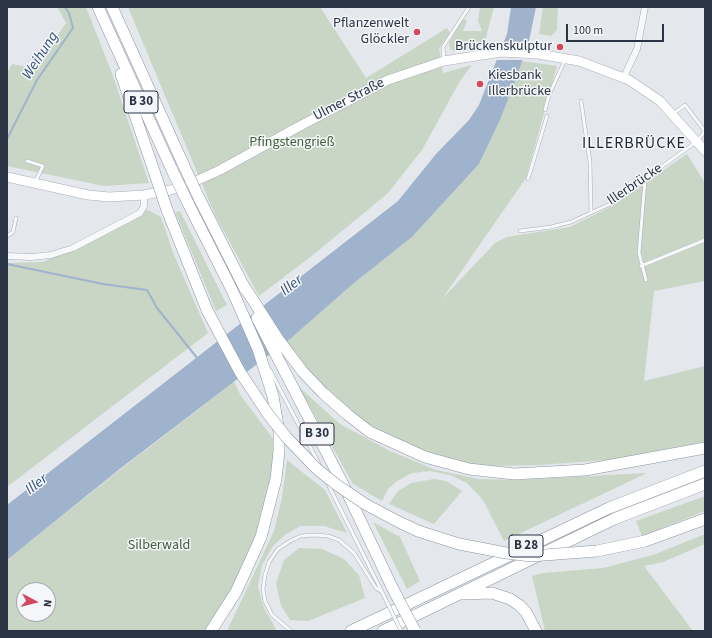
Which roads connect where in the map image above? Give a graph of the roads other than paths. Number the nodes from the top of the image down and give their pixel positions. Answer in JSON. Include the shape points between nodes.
{"nodes":[{"id":1,"x":98,"y":7,"type":"edge"},
{"id":2,"x":112,"y":7,"type":"edge"},
{"id":3,"x":469,"y":7,"type":"edge"},
{"id":4,"x":645,"y":7,"type":"edge"},
{"id":5,"x":109,"y":33,"type":"junction"},
{"id":6,"x":566,"y":58,"type":"junction"},
{"id":7,"x":444,"y":61,"type":"junction"},
{"id":8,"x":624,"y":77,"type":"junction"},
{"id":9,"x":581,"y":101,"type":"dead end"},
{"id":10,"x":545,"y":110,"type":"dead end"},
{"id":11,"x":672,"y":114,"type":"junction"},
{"id":12,"x":547,"y":116,"type":"dead end"},
{"id":13,"x":696,"y":142,"type":"junction"},
{"id":14,"x":705,"y":151,"type":"edge"},
{"id":15,"x":27,"y":161,"type":"dead end"},
{"id":16,"x":7,"y":177,"type":"edge"},
{"id":17,"x":528,"y":179,"type":"dead end"},
{"id":18,"x":645,"y":180,"type":"junction"},
{"id":19,"x":35,"y":183,"type":"junction"},
{"id":20,"x":144,"y":195,"type":"junction"},
{"id":21,"x":591,"y":212,"type":"junction"},
{"id":22,"x":16,"y":218,"type":"dead end"},
{"id":23,"x":520,"y":231,"type":"dead end"},
{"id":24,"x":7,"y":236,"type":"edge"},
{"id":25,"x":705,"y":240,"type":"edge"},
{"id":26,"x":7,"y":256,"type":"edge"},
{"id":27,"x":641,"y":266,"type":"junction"},
{"id":28,"x":646,"y":280,"type":"dead end"},
{"id":29,"x":242,"y":283,"type":"junction"},
{"id":30,"x":277,"y":392,"type":"junction"},
{"id":31,"x":277,"y":419,"type":"junction"},
{"id":32,"x":300,"y":445,"type":"dead end"},
{"id":33,"x":705,"y":448,"type":"edge"},
{"id":34,"x":306,"y":450,"type":"dead end"},
{"id":35,"x":320,"y":468,"type":"junction"},
{"id":36,"x":705,"y":471,"type":"edge"},
{"id":37,"x":705,"y":484,"type":"edge"},
{"id":38,"x":705,"y":519,"type":"edge"},
{"id":39,"x":387,"y":589,"type":"junction"},
{"id":40,"x":457,"y":594,"type":"junction"},
{"id":41,"x":211,"y":631,"type":"edge"},
{"id":42,"x":291,"y":631,"type":"edge"},
{"id":43,"x":351,"y":631,"type":"edge"},
{"id":44,"x":383,"y":631,"type":"edge"},
{"id":45,"x":401,"y":631,"type":"edge"},
{"id":46,"x":414,"y":631,"type":"edge"},
{"id":47,"x":536,"y":631,"type":"edge"}],
"edges":[{"from":1,"to":5,"type":"highway","number":"B 30"},
{"from":2,"to":29,"type":"highway","number":"B 30","bridge":true,"via":[[199,198]]},
{"from":3,"to":7,"type":"lane","via":[[443,47]]},
{"from":4,"to":8,"type":"street","via":[[636,49]]},
{"from":5,"to":30,"type":"highway","number":"B 30","bridge":true,"via":[[172,170],[232,290]]},
{"from":5,"to":38,"type":"highway","bridge":true,"via":[[167,210],[207,310],[240,372],[268,414],[287,438],[336,485],[397,522],[418,531],[459,544],[531,556],[597,551],[644,542]]},
{"from":6,"to":7,"type":"main road","name":"Ulmer Straße","via":[[521,52],[481,54]]},
{"from":6,"to":8,"type":"main road","via":[[592,64]]},
{"from":6,"to":10,"type":"lane"},
{"from":7,"to":20,"type":"main road","name":"Ulmer Straße","via":[[388,80],[210,175],[185,186]]},
{"from":8,"to":11,"type":"main road","via":[[654,95]]},
{"from":9,"to":21,"type":"lane","name":"Illerbrücke","via":[[590,162]]},
{"from":11,"to":13,"type":"main road"},
{"from":11,"to":13,"type":"lane","via":[[685,105],[703,129],[703,134]]},
{"from":12,"to":17,"type":"lane"},
{"from":13,"to":14,"type":"main road"},
{"from":13,"to":18,"type":"lane","name":"Illerbrücke"},
{"from":15,"to":19,"type":"lane","via":[[42,166]]},
{"from":16,"to":19,"type":"main road","name":"Ulmer Straße"},
{"from":18,"to":21,"type":"lane","name":"Illerbrücke","via":[[610,204]]},
{"from":18,"to":27,"type":"lane","via":[[638,253]]},
{"from":19,"to":20,"type":"main road","name":"Ulmer Straße","via":[[88,195]]},
{"from":20,"to":26,"type":"street","via":[[144,206],[140,213],[73,248],[51,255]]},
{"from":21,"to":23,"type":"lane","name":"Illerbrücke","via":[[571,222]]},
{"from":22,"to":24,"type":"lane","via":[[12,232]]},
{"from":25,"to":27,"type":"lane"},
{"from":27,"to":28,"type":"lane"},
{"from":29,"to":33,"type":"highway","via":[[303,372],[334,404],[370,432],[425,457],[470,469],[514,474],[622,464]]},
{"from":29,"to":39,"type":"highway","number":"B 30","via":[[260,324],[344,486]]},
{"from":30,"to":31,"type":"highway"},
{"from":30,"to":35,"type":"lane","number":"B 30"},
{"from":31,"to":32,"type":"lane"},
{"from":31,"to":41,"type":"highway","via":[[278,466],[268,518],[248,569]]},
{"from":34,"to":35,"type":"lane"},
{"from":35,"to":39,"type":"lane","number":"B 30"},
{"from":36,"to":43,"type":"highway","number":"B 28","via":[[609,508]]},
{"from":37,"to":40,"type":"highway","number":"B 28","via":[[614,519]]},
{"from":39,"to":42,"type":"lane","via":[[376,588],[358,558],[344,543],[319,535],[305,535],[290,540],[269,562],[263,589],[265,601],[272,615]]},
{"from":39,"to":45,"type":"lane","number":"B 30","bridge":true},
{"from":39,"to":46,"type":"highway","number":"B 30","bridge":true},
{"from":40,"to":44,"type":"highway","number":"B 28"},
{"from":40,"to":47,"type":"highway","via":[[492,593],[506,597],[523,608]]}]}
